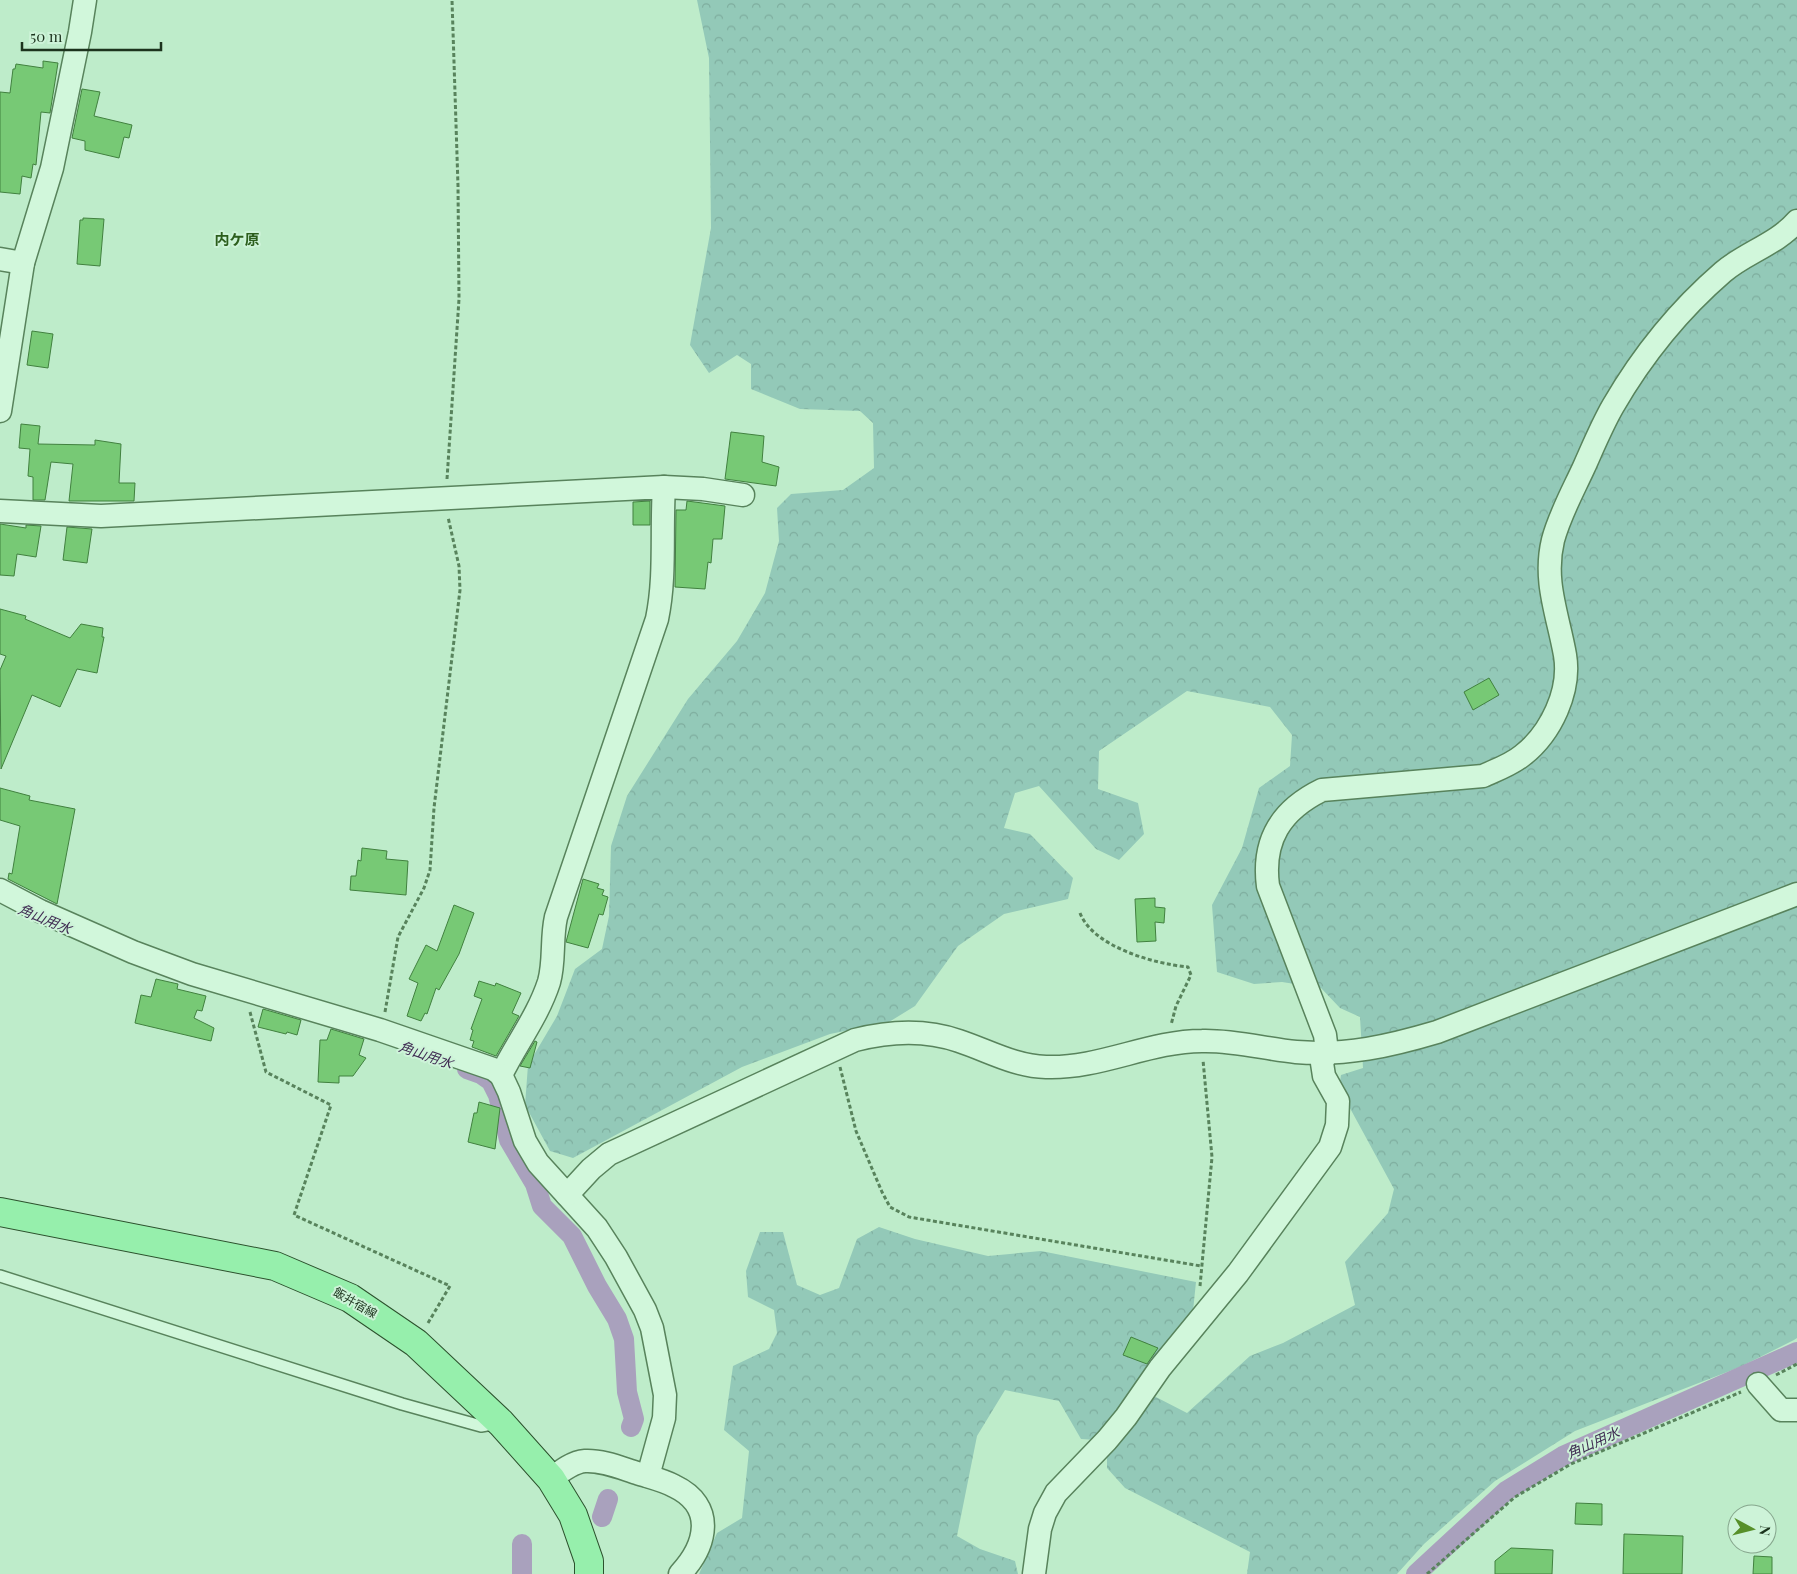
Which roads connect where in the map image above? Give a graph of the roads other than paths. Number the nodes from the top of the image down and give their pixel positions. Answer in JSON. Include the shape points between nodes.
{"nodes":[{"id":1,"x":85,"y":0,"type":"edge"},
{"id":2,"x":1797,"y":221,"type":"edge"},
{"id":3,"x":0,"y":259,"type":"edge"},
{"id":4,"x":23,"y":263,"type":"junction"},
{"id":5,"x":0,"y":411,"type":"edge"},
{"id":6,"x":664,"y":487,"type":"junction"},
{"id":7,"x":743,"y":495,"type":"dead end"},
{"id":8,"x":0,"y":511,"type":"edge"},
{"id":9,"x":0,"y":890,"type":"edge"},
{"id":10,"x":1797,"y":894,"type":"edge"},
{"id":11,"x":1327,"y":1052,"type":"junction"},
{"id":12,"x":501,"y":1075,"type":"junction"},
{"id":13,"x":567,"y":1195,"type":"junction"},
{"id":14,"x":0,"y":1212,"type":"edge"},
{"id":15,"x":0,"y":1276,"type":"edge"},
{"id":16,"x":1758,"y":1384,"type":"road end"},
{"id":17,"x":1797,"y":1410,"type":"edge"},
{"id":18,"x":501,"y":1423,"type":"junction"},
{"id":19,"x":648,"y":1476,"type":"junction"},
{"id":20,"x":551,"y":1479,"type":"junction"},
{"id":21,"x":589,"y":1574,"type":"edge"},
{"id":22,"x":680,"y":1574,"type":"edge"},
{"id":23,"x":1034,"y":1574,"type":"edge"}],
"edges":[{"from":1,"to":4,"type":"street","via":[[52,168]]},
{"from":2,"to":11,"type":"street","via":[[1724,271],[1672,321],[1612,408],[1559,520],[1553,543],[1550,588],[1566,671],[1558,708],[1538,740],[1523,755],[1483,776],[1322,790],[1289,812],[1276,830],[1266,868],[1268,886],[1325,1035]]},
{"from":3,"to":4,"type":"street"},
{"from":4,"to":5,"type":"street"},
{"from":6,"to":7,"type":"street"},
{"from":6,"to":8,"type":"street","via":[[101,516]]},
{"from":6,"to":12,"type":"street","via":[[661,536],[663,591],[657,619],[556,917],[549,982],[533,1020]]},
{"from":9,"to":12,"type":"street","via":[[133,952],[380,1030],[493,1069]]},
{"from":10,"to":11,"type":"street","via":[[1437,1032],[1389,1047],[1346,1053]]},
{"from":11,"to":13,"type":"street","via":[[1296,1052],[1201,1040],[1093,1063],[1052,1067],[1014,1063],[959,1041],[931,1034],[882,1033],[855,1040],[609,1154]]},
{"from":11,"to":23,"type":"street","via":[[1322,1063],[1324,1076],[1338,1101],[1337,1125],[1330,1148],[1107,1440],[1056,1493],[1040,1529]]},
{"from":12,"to":13,"type":"street","via":[[525,1141],[538,1163]]},
{"from":13,"to":19,"type":"street","via":[[597,1228],[616,1257],[652,1328],[665,1395],[664,1418]]},
{"from":14,"to":18,"type":"main road","name":"飯井宿線","via":[[275,1266],[350,1298],[416,1343]]},
{"from":15,"to":18,"type":"lane","via":[[402,1404],[481,1426]]},
{"from":16,"to":17,"type":"street","via":[[1781,1410]]},
{"from":18,"to":20,"type":"main road","name":"飯井宿線"},
{"from":19,"to":20,"type":"street","via":[[584,1461]]},
{"from":19,"to":22,"type":"street","via":[[674,1486],[692,1498],[704,1517],[702,1538],[691,1562]]},
{"from":20,"to":21,"type":"main road","name":"飯井宿線","via":[[573,1515],[589,1562]]}]}
